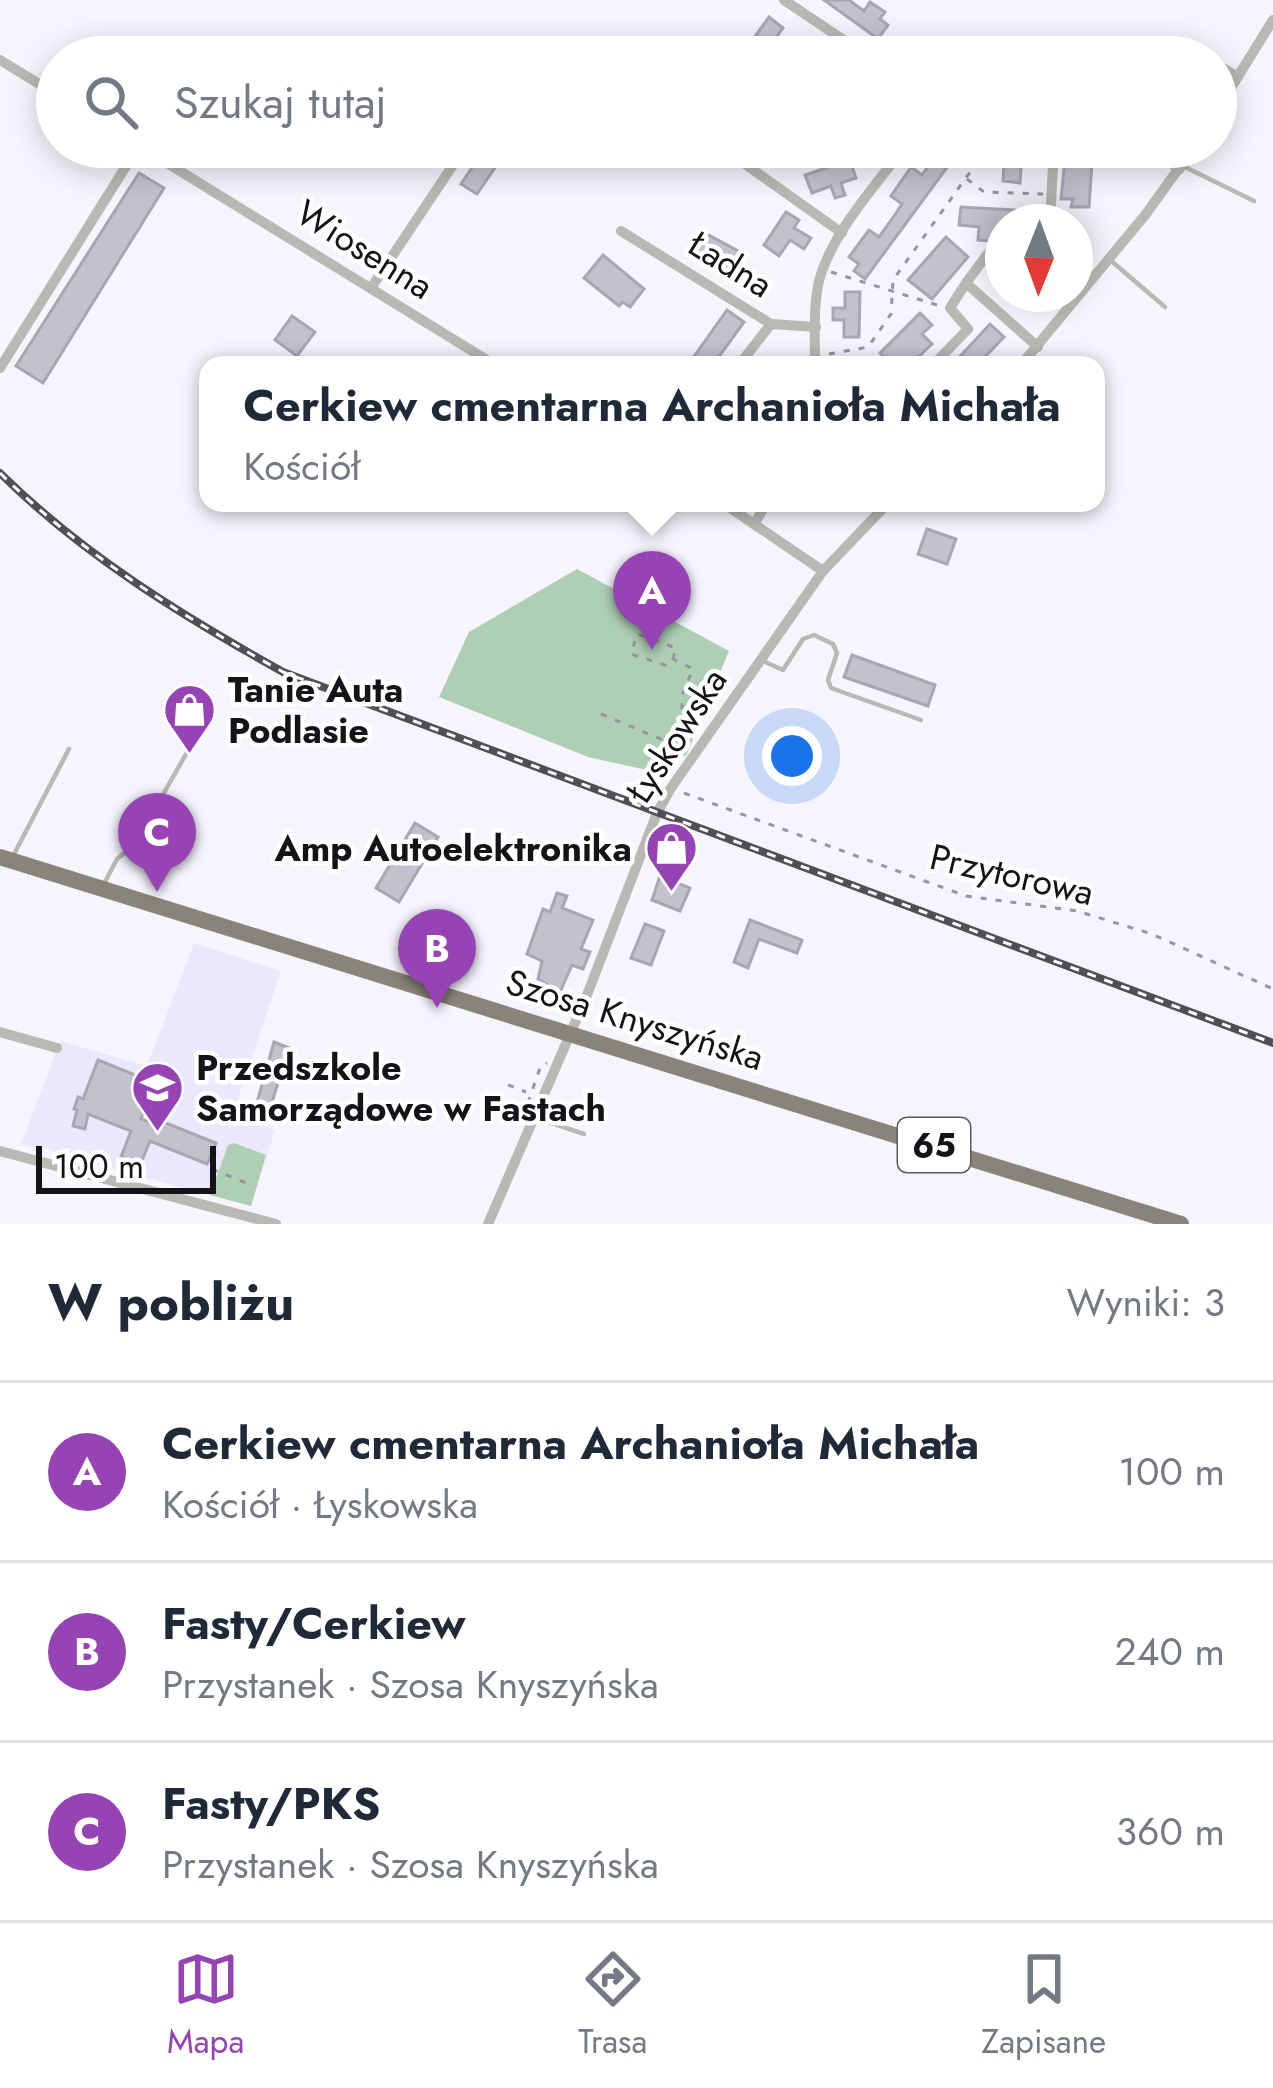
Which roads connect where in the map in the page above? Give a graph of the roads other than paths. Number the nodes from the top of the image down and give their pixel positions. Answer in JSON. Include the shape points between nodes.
{"nodes":[{"id":1,"x":784,"y":0,"type":"edge"},
{"id":2,"x":1273,"y":20,"type":"edge"},
{"id":3,"x":837,"y":36,"type":"edge"},
{"id":4,"x":0,"y":60,"type":"edge"},
{"id":5,"x":1238,"y":77,"type":"edge"},
{"id":6,"x":36,"y":82,"type":"edge"},
{"id":7,"x":127,"y":168,"type":"edge"},
{"id":8,"x":174,"y":168,"type":"edge"},
{"id":9,"x":451,"y":168,"type":"edge"},
{"id":10,"x":751,"y":168,"type":"edge"},
{"id":11,"x":889,"y":168,"type":"edge"},
{"id":12,"x":1053,"y":168,"type":"edge"},
{"id":13,"x":1182,"y":168,"type":"joint"},
{"id":14,"x":1253,"y":201,"type":"dead end"},
{"id":15,"x":1051,"y":204,"type":"edge"},
{"id":16,"x":621,"y":231,"type":"dead end"},
{"id":17,"x":842,"y":232,"type":"junction"},
{"id":18,"x":985,"y":257,"type":"edge"},
{"id":19,"x":1109,"y":260,"type":"junction"},
{"id":20,"x":966,"y":283,"type":"junction"},
{"id":21,"x":370,"y":288,"type":"junction"},
{"id":22,"x":1165,"y":308,"type":"dead end"},
{"id":23,"x":771,"y":324,"type":"junction"},
{"id":24,"x":816,"y":327,"type":"junction"},
{"id":25,"x":1038,"y":347,"type":"junction"},
{"id":26,"x":480,"y":356,"type":"edge"},
{"id":27,"x":747,"y":356,"type":"edge"},
{"id":28,"x":815,"y":356,"type":"edge"},
{"id":29,"x":942,"y":356,"type":"edge"},
{"id":30,"x":1030,"y":356,"type":"edge"},
{"id":31,"x":0,"y":368,"type":"edge"},
{"id":32,"x":736,"y":512,"type":"edge"},
{"id":33,"x":761,"y":512,"type":"edge"},
{"id":34,"x":879,"y":512,"type":"edge"},
{"id":35,"x":754,"y":524,"type":"junction"},
{"id":36,"x":823,"y":571,"type":"junction"},
{"id":37,"x":761,"y":660,"type":"junction"},
{"id":38,"x":921,"y":720,"type":"dead end"},
{"id":39,"x":197,"y":735,"type":"dead end"},
{"id":40,"x":69,"y":749,"type":"dead end"},
{"id":41,"x":5,"y":859,"type":"edge"},
{"id":42,"x":102,"y":889,"type":"junction"},
{"id":43,"x":0,"y":1032,"type":"edge"},
{"id":44,"x":570,"y":1034,"type":"junction"},
{"id":45,"x":57,"y":1048,"type":"dead end"},
{"id":46,"x":534,"y":1118,"type":"junction"},
{"id":47,"x":584,"y":1134,"type":"dead end"},
{"id":48,"x":0,"y":1151,"type":"edge"},
{"id":49,"x":276,"y":1224,"type":"edge"},
{"id":50,"x":488,"y":1224,"type":"edge"},
{"id":51,"x":1181,"y":1224,"type":"edge"}],
"edges":[{"from":1,"to":3,"type":"street"},
{"from":2,"to":5,"type":"street"},
{"from":4,"to":6,"type":"street"},
{"from":7,"to":31,"type":"street"},
{"from":8,"to":21,"type":"street","name":"Wiosenna"},
{"from":9,"to":21,"type":"street"},
{"from":10,"to":17,"type":"street"},
{"from":11,"to":17,"type":"street"},
{"from":12,"to":15,"type":"street"},
{"from":13,"to":14,"type":"lane"},
{"from":13,"to":19,"type":"street"},
{"from":16,"to":23,"type":"street","name":"Ładna"},
{"from":17,"to":24,"type":"street","via":[[823,269]]},
{"from":18,"to":20,"type":"street"},
{"from":19,"to":22,"type":"lane"},
{"from":19,"to":25,"type":"street"},
{"from":20,"to":25,"type":"street"},
{"from":20,"to":29,"type":"street","via":[[950,308],[968,329]]},
{"from":21,"to":26,"type":"street","name":"Wiosenna"},
{"from":23,"to":24,"type":"street","name":"Ładna"},
{"from":23,"to":27,"type":"street"},
{"from":24,"to":28,"type":"street"},
{"from":25,"to":30,"type":"street"},
{"from":32,"to":35,"type":"street"},
{"from":33,"to":35,"type":"street"},
{"from":34,"to":36,"type":"street","name":"Łyskowska"},
{"from":35,"to":36,"type":"street"},
{"from":36,"to":37,"type":"street","name":"Łyskowska"},
{"from":37,"to":38,"type":"lane","via":[[783,670],[814,635],[837,653],[831,688]]},
{"from":37,"to":44,"type":"street","name":"Łyskowska","via":[[657,813]]},
{"from":39,"to":42,"type":"lane"},
{"from":40,"to":41,"type":"lane"},
{"from":41,"to":42,"type":"main road","name":"Szosa Knyszyńska","number":"65"},
{"from":42,"to":44,"type":"main road","name":"Szosa Knyszyńska","number":"65"},
{"from":43,"to":45,"type":"street"},
{"from":44,"to":46,"type":"street","name":"Łyskowska"},
{"from":44,"to":51,"type":"main road","name":"Szosa Knyszyńska","number":"65"},
{"from":46,"to":47,"type":"lane"},
{"from":46,"to":50,"type":"street","name":"Łyskowska"},
{"from":48,"to":49,"type":"street"}]}
